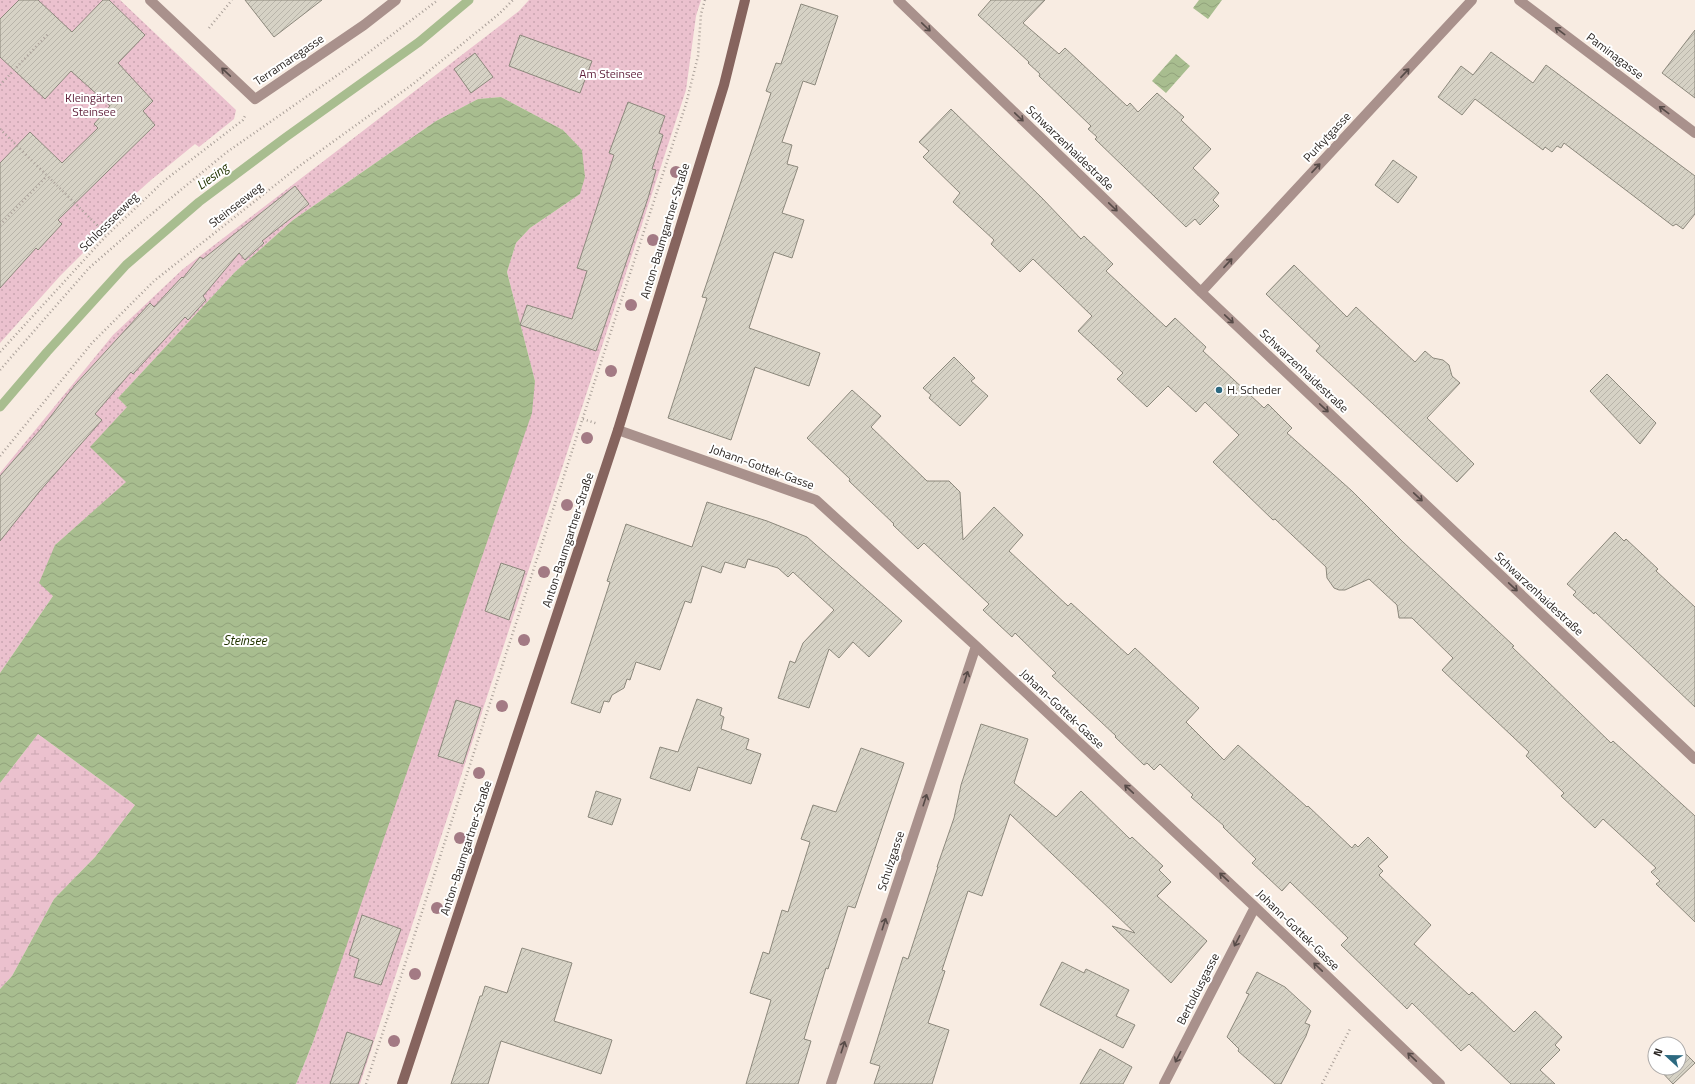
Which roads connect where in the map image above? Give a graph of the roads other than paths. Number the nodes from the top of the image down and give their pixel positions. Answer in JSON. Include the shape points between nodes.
{"nodes":[{"id":1,"x":150,"y":0,"type":"edge"},
{"id":2,"x":396,"y":0,"type":"edge"},
{"id":3,"x":745,"y":0,"type":"edge"},
{"id":4,"x":898,"y":0,"type":"edge"},
{"id":5,"x":1472,"y":0,"type":"edge"},
{"id":6,"x":1519,"y":0,"type":"edge"},
{"id":7,"x":1695,"y":133,"type":"edge"},
{"id":8,"x":1201,"y":292,"type":"junction"},
{"id":9,"x":618,"y":430,"type":"junction"},
{"id":10,"x":976,"y":646,"type":"junction"},
{"id":11,"x":1695,"y":760,"type":"edge"},
{"id":12,"x":1255,"y":906,"type":"junction"},
{"id":13,"x":402,"y":1084,"type":"edge"},
{"id":14,"x":831,"y":1084,"type":"edge"},
{"id":15,"x":1164,"y":1084,"type":"edge"},
{"id":16,"x":1440,"y":1084,"type":"edge"}],
"edges":[{"from":2,"to":1,"type":"street","name":"Terramaregasse","one_way":true,"via":[[364,25],[255,99]]},
{"from":3,"to":9,"type":"main road","name":"Anton-Baumgartner-Straße","via":[[724,85]]},
{"from":4,"to":8,"type":"street","name":"Schwarzenhaidestraße","one_way":true},
{"from":8,"to":5,"type":"street","name":"Purkytgasse","one_way":true},
{"from":7,"to":6,"type":"street","name":"Paminagasse","one_way":true},
{"from":8,"to":11,"type":"street","name":"Schwarzenhaidestraße","one_way":true},
{"from":9,"to":10,"type":"street","name":"Johann-Gottek-Gasse","via":[[816,500]]},
{"from":9,"to":13,"type":"main road","name":"Anton-Baumgartner-Straße"},
{"from":12,"to":10,"type":"street","name":"Johann-Gottek-Gasse","one_way":true},
{"from":14,"to":10,"type":"street","name":"Schulzgasse","one_way":true},
{"from":12,"to":15,"type":"street","name":"Bertoldusgasse","one_way":true},
{"from":16,"to":12,"type":"street","name":"Johann-Gottek-Gasse","one_way":true}]}
